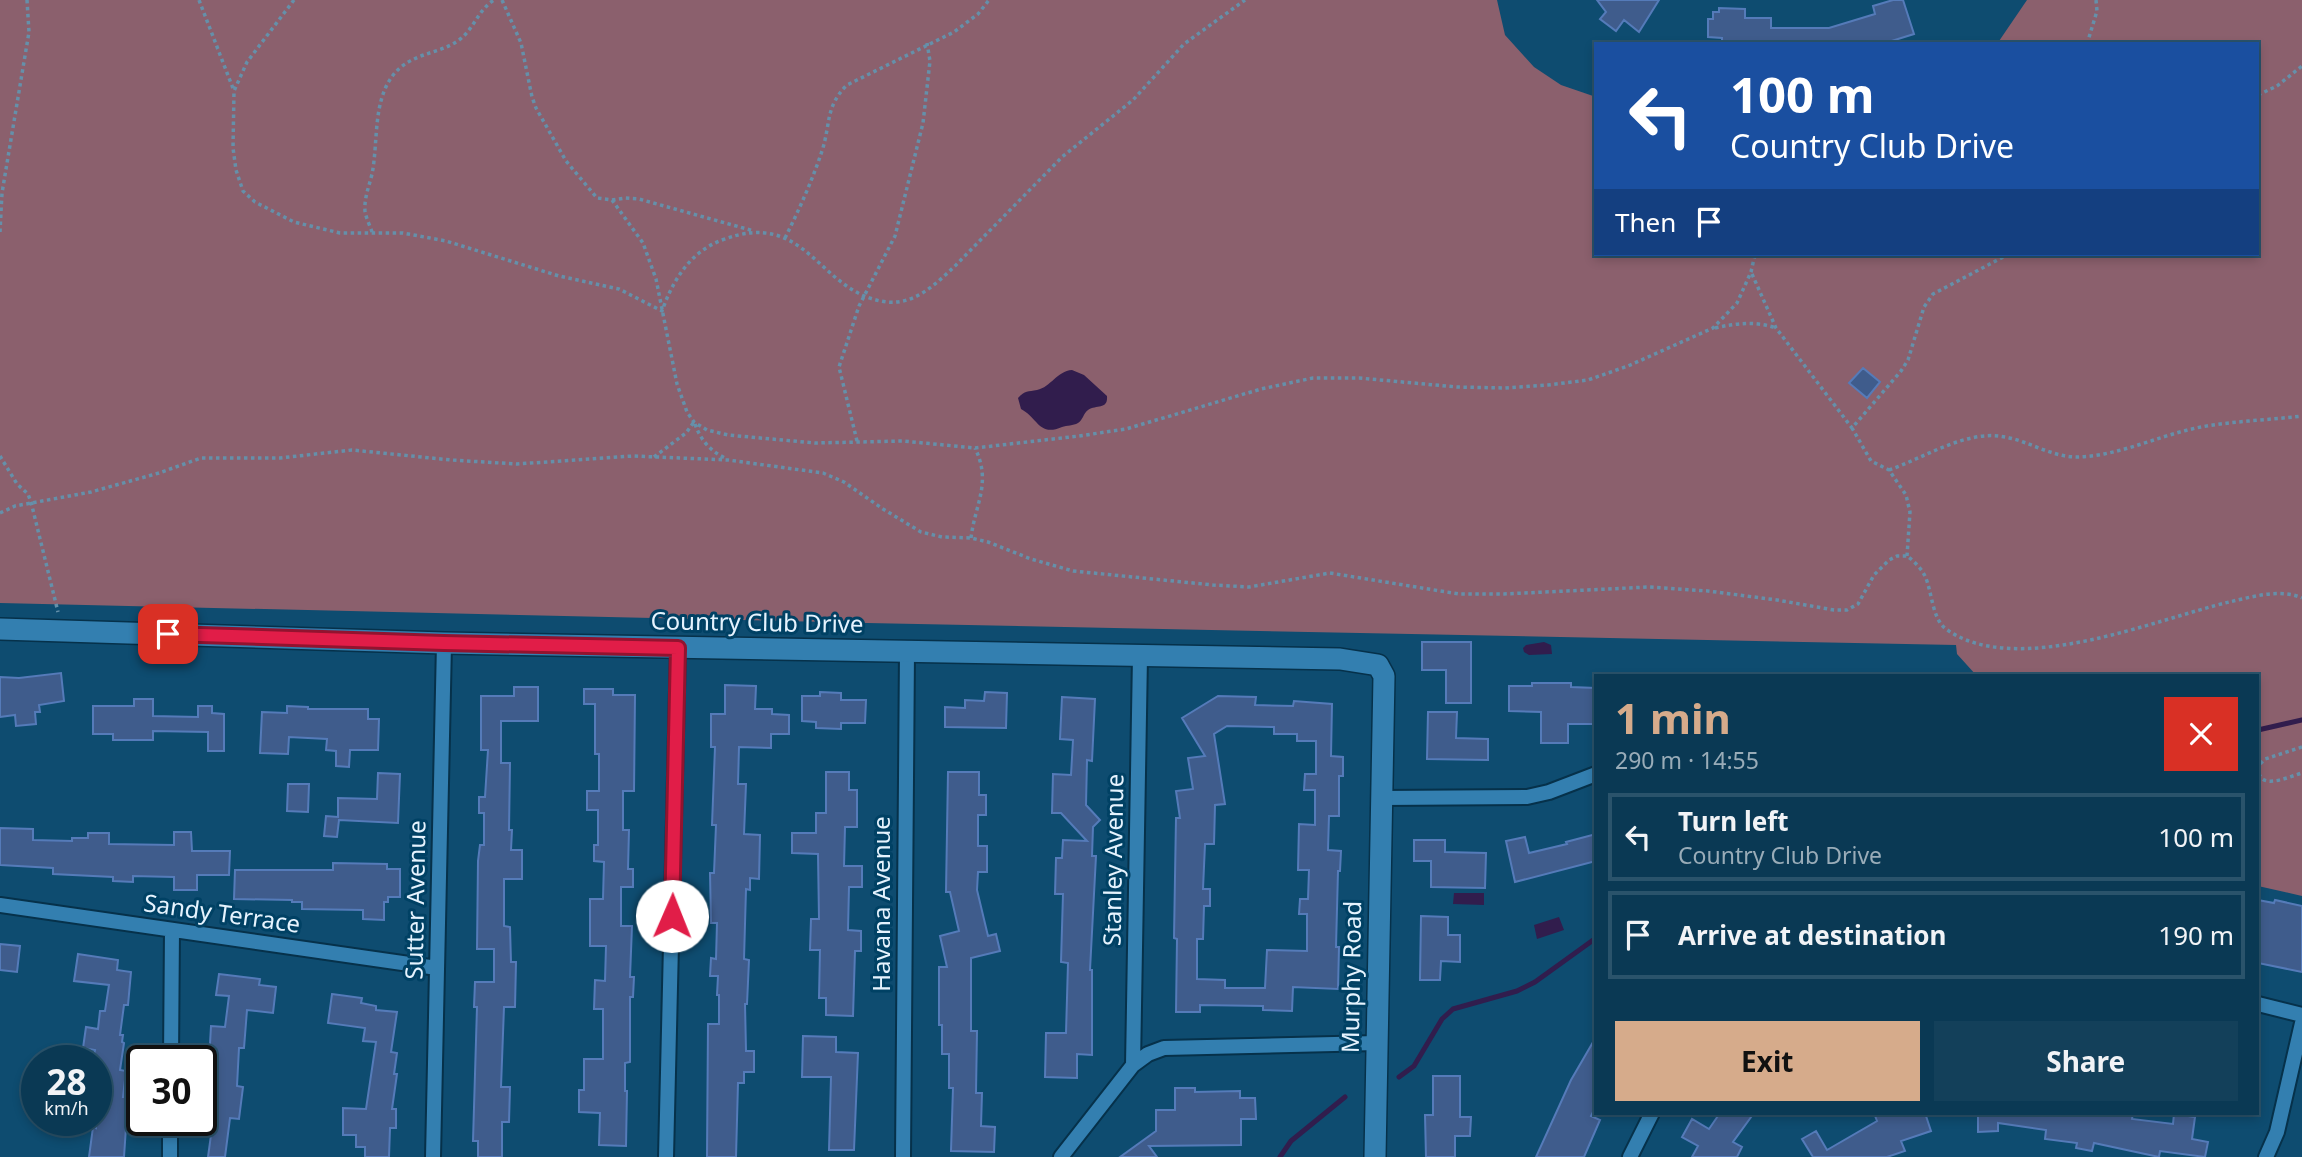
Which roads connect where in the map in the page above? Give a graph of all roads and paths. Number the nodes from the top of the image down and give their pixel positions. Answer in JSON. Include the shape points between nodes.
{"nodes":[{"id":1,"x":27,"y":0,"type":"edge"},
{"id":2,"x":199,"y":0,"type":"edge"},
{"id":3,"x":294,"y":0,"type":"edge"},
{"id":4,"x":494,"y":0,"type":"edge"},
{"id":5,"x":502,"y":0,"type":"edge"},
{"id":6,"x":989,"y":0,"type":"edge"},
{"id":7,"x":1245,"y":0,"type":"edge"},
{"id":8,"x":2096,"y":0,"type":"edge"},
{"id":9,"x":2088,"y":42,"type":"edge"},
{"id":10,"x":927,"y":43,"type":"junction"},
{"id":11,"x":2302,"y":66,"type":"edge"},
{"id":12,"x":234,"y":90,"type":"junction"},
{"id":13,"x":2259,"y":95,"type":"edge"},
{"id":14,"x":612,"y":200,"type":"junction"},
{"id":15,"x":756,"y":231,"type":"junction"},
{"id":16,"x":0,"y":232,"type":"edge"},
{"id":17,"x":372,"y":232,"type":"junction"},
{"id":18,"x":785,"y":238,"type":"junction"},
{"id":19,"x":1755,"y":256,"type":"edge"},
{"id":20,"x":2005,"y":256,"type":"edge"},
{"id":21,"x":1751,"y":272,"type":"junction"},
{"id":22,"x":865,"y":296,"type":"junction"},
{"id":23,"x":662,"y":311,"type":"junction"},
{"id":24,"x":1713,"y":328,"type":"junction"},
{"id":25,"x":1776,"y":328,"type":"junction"},
{"id":26,"x":2302,"y":416,"type":"edge"},
{"id":27,"x":694,"y":422,"type":"junction"},
{"id":28,"x":1852,"y":428,"type":"junction"},
{"id":29,"x":857,"y":441,"type":"junction"},
{"id":30,"x":975,"y":448,"type":"junction"},
{"id":31,"x":0,"y":456,"type":"edge"},
{"id":32,"x":654,"y":457,"type":"junction"},
{"id":33,"x":728,"y":460,"type":"junction"},
{"id":34,"x":1889,"y":470,"type":"junction"},
{"id":35,"x":31,"y":502,"type":"junction"},
{"id":36,"x":0,"y":513,"type":"edge"},
{"id":37,"x":971,"y":538,"type":"junction"},
{"id":38,"x":1907,"y":556,"type":"junction"},
{"id":39,"x":2302,"y":598,"type":"edge"},
{"id":40,"x":0,"y":629,"type":"edge"},
{"id":41,"x":58,"y":630,"type":"junction"},
{"id":42,"x":444,"y":643,"type":"junction"},
{"id":43,"x":678,"y":648,"type":"junction"},
{"id":44,"x":907,"y":652,"type":"junction"},
{"id":45,"x":1140,"y":656,"type":"junction"},
{"id":46,"x":2302,"y":747,"type":"edge"},
{"id":47,"x":2259,"y":765,"type":"edge"},
{"id":48,"x":2302,"y":773,"type":"edge"},
{"id":49,"x":1594,"y":775,"type":"edge"},
{"id":50,"x":2259,"y":775,"type":"edge"},
{"id":51,"x":1382,"y":798,"type":"junction"},
{"id":52,"x":0,"y":905,"type":"edge"},
{"id":53,"x":173,"y":930,"type":"junction"},
{"id":54,"x":437,"y":968,"type":"junction"},
{"id":55,"x":2259,"y":1004,"type":"edge"},
{"id":56,"x":2302,"y":1015,"type":"edge"},
{"id":57,"x":2302,"y":1023,"type":"edge"},
{"id":58,"x":1377,"y":1043,"type":"junction"},
{"id":59,"x":171,"y":1045,"type":"edge"},
{"id":60,"x":1133,"y":1065,"type":"junction"},
{"id":61,"x":1651,"y":1115,"type":"edge"},
{"id":62,"x":170,"y":1136,"type":"edge"},
{"id":63,"x":170,"y":1157,"type":"edge"},
{"id":64,"x":433,"y":1157,"type":"edge"},
{"id":65,"x":666,"y":1157,"type":"edge"},
{"id":66,"x":903,"y":1157,"type":"edge"},
{"id":67,"x":1060,"y":1157,"type":"edge"},
{"id":68,"x":1375,"y":1157,"type":"edge"},
{"id":69,"x":1630,"y":1157,"type":"edge"},
{"id":70,"x":2266,"y":1157,"type":"edge"}],
"edges":[{"from":1,"to":16,"type":"path","via":[[29,32],[2,193]]},
{"from":2,"to":12,"type":"path"},
{"from":3,"to":12,"type":"path","via":[[247,62]]},
{"from":4,"to":17,"type":"path","via":[[458,41],[416,56],[398,70],[385,92],[366,195],[365,213]]},
{"from":5,"to":14,"type":"path","via":[[521,43],[536,108],[566,161],[597,198]]},
{"from":6,"to":10,"type":"path","via":[[967,23]]},
{"from":7,"to":22,"type":"path","via":[[1184,44],[1160,74],[1062,157],[940,280],[903,301]]},
{"from":8,"to":9,"type":"path"},
{"from":10,"to":18,"type":"path","via":[[847,85],[836,96],[823,148]]},
{"from":10,"to":22,"type":"path","via":[[930,61],[920,136],[895,236]]},
{"from":11,"to":13,"type":"path"},
{"from":12,"to":17,"type":"path","via":[[233,148],[243,191],[294,222],[340,233]]},
{"from":14,"to":15,"type":"path","via":[[639,199]]},
{"from":14,"to":23,"type":"path","via":[[643,243]]},
{"from":15,"to":18,"type":"path"},
{"from":15,"to":23,"type":"path","via":[[699,252],[678,276]]},
{"from":17,"to":23,"type":"path","via":[[446,241],[559,276],[619,289]]},
{"from":18,"to":22,"type":"path"},
{"from":19,"to":21,"type":"path"},
{"from":20,"to":28,"type":"path","via":[[1933,294],[1901,371]]},
{"from":21,"to":24,"type":"path","via":[[1737,303]]},
{"from":21,"to":25,"type":"path"},
{"from":22,"to":29,"type":"path","via":[[839,367]]},
{"from":23,"to":27,"type":"path","via":[[677,384]]},
{"from":24,"to":25,"type":"path","via":[[1734,323]]},
{"from":24,"to":30,"type":"path","via":[[1588,380],[1505,388],[1313,378],[1126,429]]},
{"from":25,"to":28,"type":"path"},
{"from":26,"to":34,"type":"path","via":[[2202,427],[2075,457],[1985,435]]},
{"from":27,"to":29,"type":"path","via":[[728,435],[815,443]]},
{"from":27,"to":32,"type":"path"},
{"from":27,"to":33,"type":"path","via":[[699,436]]},
{"from":28,"to":34,"type":"path","via":[[1871,461]]},
{"from":29,"to":30,"type":"path"},
{"from":30,"to":37,"type":"path","via":[[983,483]]},
{"from":31,"to":35,"type":"path"},
{"from":32,"to":33,"type":"path"},
{"from":32,"to":35,"type":"path","via":[[517,464],[352,450],[280,458],[201,458],[91,492]]},
{"from":33,"to":37,"type":"path","via":[[823,473],[921,532]]},
{"from":34,"to":38,"type":"path","via":[[1906,495],[1910,512]]},
{"from":35,"to":36,"type":"path"},
{"from":35,"to":41,"type":"path"},
{"from":37,"to":38,"type":"path","via":[[1073,571],[1213,585],[1249,587],[1330,573],[1459,594],[1649,587],[1834,610],[1858,604],[1889,559]]},
{"from":38,"to":39,"type":"path","via":[[1923,573],[1944,628],[1991,647],[2018,649],[2089,640],[2259,595]]},
{"from":40,"to":41,"type":"street","name":"Country Club Drive"},
{"from":41,"to":42,"type":"street","name":"Country Club Drive"},
{"from":42,"to":43,"type":"street","name":"Country Club Drive"},
{"from":42,"to":54,"type":"street","name":"Sutter Avenue"},
{"from":43,"to":44,"type":"street","name":"Country Club Drive"},
{"from":43,"to":65,"type":"street"},
{"from":44,"to":45,"type":"street","name":"Country Club Drive"},
{"from":44,"to":66,"type":"street","name":"Havana Avenue"},
{"from":45,"to":51,"type":"street","name":"Country Club Drive","via":[[1340,660],[1378,665],[1384,676]]},
{"from":45,"to":60,"type":"street","name":"Stanley Avenue"},
{"from":46,"to":47,"type":"path"},
{"from":48,"to":50,"type":"path","via":[[2276,782]]},
{"from":49,"to":51,"type":"street","via":[[1527,797]]},
{"from":51,"to":58,"type":"street","name":"Murphy Road"},
{"from":52,"to":53,"type":"street","name":"Sandy Terrace"},
{"from":53,"to":54,"type":"street","name":"Sandy Terrace"},
{"from":53,"to":59,"type":"street"},
{"from":54,"to":64,"type":"street","name":"Sutter Avenue"},
{"from":55,"to":56,"type":"street"},
{"from":57,"to":70,"type":"street","via":[[2277,1132]]},
{"from":58,"to":60,"type":"street","via":[[1174,1047],[1148,1054]]},
{"from":58,"to":68,"type":"street","name":"Murphy Road"},
{"from":60,"to":67,"type":"street"},
{"from":61,"to":69,"type":"street"},
{"from":62,"to":63,"type":"street"}]}
